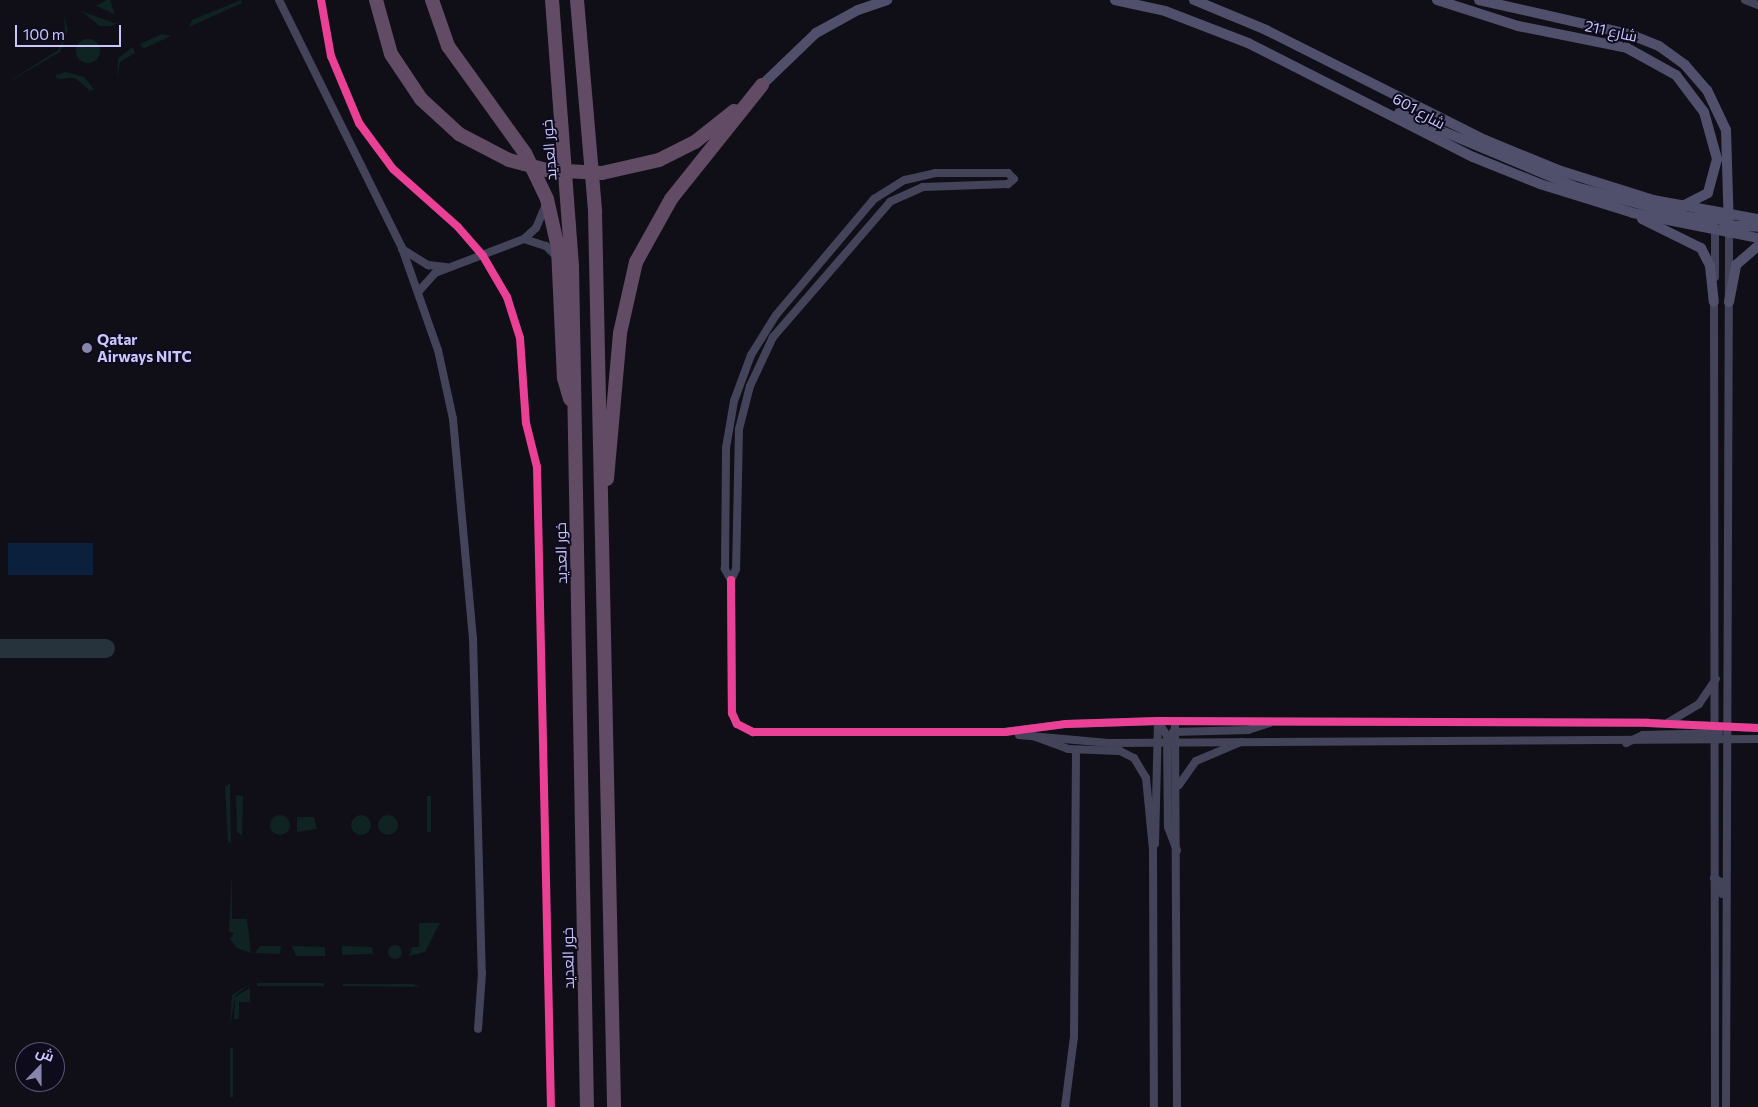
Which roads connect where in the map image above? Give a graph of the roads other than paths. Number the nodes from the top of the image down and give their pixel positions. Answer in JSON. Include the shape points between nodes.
{"nodes":[{"id":1,"x":376,"y":0,"type":"edge"},
{"id":2,"x":432,"y":0,"type":"edge"},
{"id":3,"x":552,"y":0,"type":"edge"},
{"id":4,"x":577,"y":0,"type":"edge"},
{"id":5,"x":887,"y":0,"type":"edge"},
{"id":6,"x":1115,"y":0,"type":"edge"},
{"id":7,"x":1194,"y":0,"type":"edge"},
{"id":8,"x":1437,"y":0,"type":"edge"},
{"id":9,"x":1479,"y":0,"type":"edge"},
{"id":10,"x":1745,"y":0,"type":"edge"},
{"id":11,"x":282,"y":2,"type":"edge"},
{"id":12,"x":1758,"y":5,"type":"edge"},
{"id":13,"x":762,"y":85,"type":"junction"},
{"id":14,"x":1377,"y":105,"type":"junction"},
{"id":15,"x":547,"y":199,"type":"junction"},
{"id":16,"x":1682,"y":206,"type":"junction"},
{"id":17,"x":1633,"y":213,"type":"junction"},
{"id":18,"x":1758,"y":219,"type":"edge"},
{"id":19,"x":1729,"y":224,"type":"junction"},
{"id":20,"x":1758,"y":227,"type":"edge"},
{"id":21,"x":1715,"y":232,"type":"junction"},
{"id":22,"x":1758,"y":238,"type":"edge"},
{"id":23,"x":524,"y":239,"type":"junction"},
{"id":24,"x":1758,"y":246,"type":"edge"},
{"id":25,"x":402,"y":248,"type":"junction"},
{"id":26,"x":558,"y":259,"type":"junction"},
{"id":27,"x":450,"y":268,"type":"junction"},
{"id":28,"x":419,"y":291,"type":"junction"},
{"id":29,"x":1714,"y":302,"type":"junction"},
{"id":30,"x":1729,"y":302,"type":"junction"},
{"id":31,"x":575,"y":409,"type":"junction"},
{"id":32,"x":601,"y":522,"type":"junction"},
{"id":33,"x":731,"y":580,"type":"junction"},
{"id":34,"x":1717,"y":677,"type":"junction"},
{"id":35,"x":1158,"y":722,"type":"junction"},
{"id":36,"x":1175,"y":722,"type":"junction"},
{"id":37,"x":1272,"y":722,"type":"junction"},
{"id":38,"x":1667,"y":724,"type":"junction"},
{"id":39,"x":1727,"y":726,"type":"junction"},
{"id":40,"x":1758,"y":728,"type":"edge"},
{"id":41,"x":1716,"y":729,"type":"junction"},
{"id":42,"x":1005,"y":732,"type":"junction"},
{"id":43,"x":1176,"y":732,"type":"junction"},
{"id":44,"x":1166,"y":733,"type":"junction"},
{"id":45,"x":1031,"y":735,"type":"junction"},
{"id":46,"x":1758,"y":739,"type":"edge"},
{"id":47,"x":1172,"y":741,"type":"junction"},
{"id":48,"x":1727,"y":741,"type":"junction"},
{"id":49,"x":1158,"y":742,"type":"junction"},
{"id":50,"x":1242,"y":742,"type":"junction"},
{"id":51,"x":1715,"y":742,"type":"junction"},
{"id":52,"x":1626,"y":743,"type":"junction"},
{"id":53,"x":1076,"y":750,"type":"junction"},
{"id":54,"x":1178,"y":792,"type":"junction"},
{"id":55,"x":1153,"y":850,"type":"junction"},
{"id":56,"x":1178,"y":852,"type":"junction"},
{"id":57,"x":1714,"y":878,"type":"junction"},
{"id":58,"x":1726,"y":971,"type":"junction"},
{"id":59,"x":478,"y":1029,"type":"dead end"},
{"id":60,"x":1070,"y":1096,"type":"junction"},
{"id":61,"x":587,"y":1107,"type":"edge"},
{"id":62,"x":614,"y":1107,"type":"edge"},
{"id":63,"x":1065,"y":1107,"type":"edge"},
{"id":64,"x":1073,"y":1107,"type":"edge"},
{"id":65,"x":1154,"y":1107,"type":"edge"},
{"id":66,"x":1177,"y":1107,"type":"edge"},
{"id":67,"x":1715,"y":1107,"type":"edge"},
{"id":68,"x":1726,"y":1107,"type":"edge"}],
"edges":[{"from":1,"to":13,"type":"highway","bridge":true,"via":[[391,54],[420,99],[459,134],[509,160],[547,170],[602,173],[659,160],[707,133]]},
{"from":2,"to":15,"type":"highway","via":[[448,46],[525,152]]},
{"from":3,"to":31,"type":"highway","name":"خور العديد","via":[[569,199]]},
{"from":4,"to":32,"type":"highway","via":[[595,212]]},
{"from":5,"to":13,"type":"main road","via":[[858,10],[816,33]]},
{"from":6,"to":14,"type":"main road","name":"شارع 601","via":[[1212,28]]},
{"from":7,"to":16,"type":"main road","name":"شارع 601","via":[[1266,30],[1499,146],[1588,180]]},
{"from":8,"to":16,"type":"main road","name":"شارع 211","via":[[1518,26],[1627,48],[1676,75],[1704,112],[1717,159],[1708,192]]},
{"from":9,"to":19,"type":"main road","name":"شارع 211","via":[[1629,34],[1659,46],[1685,65],[1707,90],[1726,130]]},
{"from":10,"to":12,"type":"street"},
{"from":11,"to":25,"type":"street"},
{"from":13,"to":32,"type":"highway","via":[[671,198],[636,262],[620,333]]},
{"from":14,"to":17,"type":"main road","name":"شارع 601","via":[[1496,167]]},
{"from":14,"to":19,"type":"main road","via":[[1526,169],[1598,193]]},
{"from":15,"to":23,"type":"street","via":[[536,228]]},
{"from":15,"to":26,"type":"highway"},
{"from":16,"to":19,"type":"main road","name":"شارع 601"},
{"from":17,"to":21,"type":"main road","name":"شارع 601"},
{"from":17,"to":29,"type":"main road","via":[[1701,248],[1710,266]]},
{"from":18,"to":19,"type":"main road"},
{"from":19,"to":20,"type":"main road"},
{"from":19,"to":21,"type":"main road"},
{"from":19,"to":22,"type":"main road"},
{"from":19,"to":30,"type":"street"},
{"from":21,"to":29,"type":"street"},
{"from":23,"to":26,"type":"street","via":[[546,246]]},
{"from":23,"to":27,"type":"street"},
{"from":24,"to":30,"type":"main road","via":[[1736,265]]},
{"from":25,"to":27,"type":"street","via":[[428,265]]},
{"from":25,"to":28,"type":"street"},
{"from":26,"to":31,"type":"highway","via":[[564,378]]},
{"from":27,"to":28,"type":"street","via":[[430,276]]},
{"from":28,"to":59,"type":"street","via":[[454,419],[470,582],[481,940]]},
{"from":29,"to":34,"type":"street"},
{"from":30,"to":39,"type":"street"},
{"from":31,"to":61,"type":"highway","name":"خور العديد"},
{"from":32,"to":62,"type":"highway"},
{"from":33,"to":33,"type":"street","via":[[736,568],[739,429],[750,386],[773,337],[890,202],[935,184],[1008,184],[1014,178],[1011,174],[936,173],[888,189],[868,206],[767,327],[745,370],[728,432],[725,569]]},
{"from":33,"to":42,"type":"street","via":[[732,713],[747,731]]},
{"from":34,"to":38,"type":"street","via":[[1699,704]]},
{"from":34,"to":41,"type":"street"},
{"from":35,"to":36,"type":"street"},
{"from":35,"to":42,"type":"street","via":[[1066,724]]},
{"from":35,"to":44,"type":"street"},
{"from":35,"to":49,"type":"street"},
{"from":36,"to":37,"type":"street"},
{"from":36,"to":43,"type":"street"},
{"from":37,"to":38,"type":"street"},
{"from":37,"to":43,"type":"street","via":[[1248,730]]},
{"from":38,"to":41,"type":"street"},
{"from":39,"to":40,"type":"street"},
{"from":39,"to":41,"type":"street"},
{"from":39,"to":48,"type":"street"},
{"from":41,"to":51,"type":"street"},
{"from":41,"to":52,"type":"street","via":[[1643,734]]},
{"from":42,"to":45,"type":"street"},
{"from":43,"to":44,"type":"street"},
{"from":43,"to":47,"type":"street"},
{"from":44,"to":47,"type":"street"},
{"from":44,"to":49,"type":"street"},
{"from":45,"to":49,"type":"street","via":[[1109,743]]},
{"from":45,"to":53,"type":"street"},
{"from":46,"to":48,"type":"street"},
{"from":47,"to":49,"type":"street"},
{"from":47,"to":50,"type":"street"},
{"from":47,"to":54,"type":"street"},
{"from":47,"to":56,"type":"street","via":[[1168,827]]},
{"from":48,"to":51,"type":"street"},
{"from":48,"to":58,"type":"street"},
{"from":49,"to":55,"type":"street","via":[[1158,828]]},
{"from":50,"to":52,"type":"street"},
{"from":50,"to":54,"type":"street","via":[[1196,761]]},
{"from":51,"to":52,"type":"street"},
{"from":51,"to":57,"type":"street"},
{"from":53,"to":55,"type":"street","via":[[1113,749],[1139,764],[1148,786]]},
{"from":53,"to":60,"type":"street","via":[[1074,1036]]},
{"from":54,"to":56,"type":"street"},
{"from":55,"to":65,"type":"street"},
{"from":56,"to":66,"type":"street"},
{"from":57,"to":58,"type":"street","via":[[1722,884],[1721,955]]},
{"from":57,"to":67,"type":"street"},
{"from":58,"to":68,"type":"street"},
{"from":60,"to":63,"type":"street"},
{"from":60,"to":64,"type":"street"}]}
